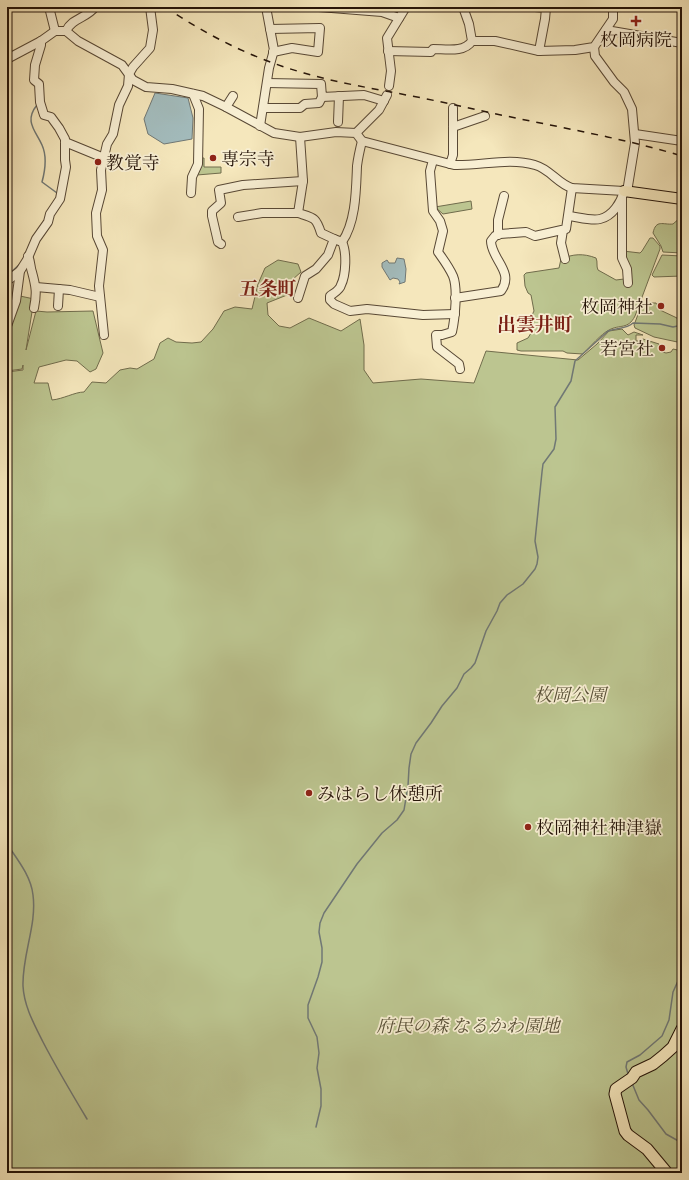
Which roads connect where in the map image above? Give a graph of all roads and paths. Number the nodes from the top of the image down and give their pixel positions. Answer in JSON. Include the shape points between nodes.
{"nodes":[{"id":1,"x":49,"y":7,"type":"edge"},
{"id":2,"x":95,"y":7,"type":"edge"},
{"id":3,"x":150,"y":7,"type":"edge"},
{"id":4,"x":266,"y":7,"type":"edge"},
{"id":5,"x":319,"y":7,"type":"edge"},
{"id":6,"x":406,"y":7,"type":"edge"},
{"id":7,"x":463,"y":7,"type":"edge"},
{"id":8,"x":535,"y":7,"type":"edge"},
{"id":9,"x":613,"y":7,"type":"edge"},
{"id":10,"x":399,"y":18,"type":"junction"},
{"id":11,"x":270,"y":29,"type":"junction"},
{"id":12,"x":66,"y":30,"type":"junction"},
{"id":13,"x":606,"y":30,"type":"junction"},
{"id":14,"x":55,"y":31,"type":"junction"},
{"id":15,"x":41,"y":41,"type":"junction"},
{"id":16,"x":472,"y":41,"type":"junction"},
{"id":17,"x":682,"y":43,"type":"edge"},
{"id":18,"x":594,"y":47,"type":"junction"},
{"id":19,"x":388,"y":51,"type":"junction"},
{"id":20,"x":539,"y":51,"type":"junction"},
{"id":21,"x":273,"y":52,"type":"junction"},
{"id":22,"x":7,"y":59,"type":"edge"},
{"id":23,"x":129,"y":74,"type":"junction"},
{"id":24,"x":267,"y":83,"type":"junction"},
{"id":25,"x":389,"y":86,"type":"dead end"},
{"id":26,"x":193,"y":94,"type":"junction"},
{"id":27,"x":233,"y":96,"type":"dead end"},
{"id":28,"x":339,"y":96,"type":"junction"},
{"id":29,"x":322,"y":97,"type":"junction"},
{"id":30,"x":226,"y":107,"type":"junction"},
{"id":31,"x":263,"y":108,"type":"junction"},
{"id":32,"x":452,"y":108,"type":"dead end"},
{"id":33,"x":485,"y":116,"type":"dead end"},
{"id":34,"x":338,"y":122,"type":"dead end"},
{"id":35,"x":260,"y":126,"type":"junction"},
{"id":36,"x":453,"y":127,"type":"junction"},
{"id":37,"x":356,"y":133,"type":"junction"},
{"id":38,"x":635,"y":134,"type":"junction"},
{"id":39,"x":300,"y":137,"type":"junction"},
{"id":40,"x":362,"y":141,"type":"junction"},
{"id":41,"x":682,"y":141,"type":"edge"},
{"id":42,"x":65,"y":142,"type":"junction"},
{"id":43,"x":104,"y":158,"type":"junction"},
{"id":44,"x":433,"y":160,"type":"junction"},
{"id":45,"x":450,"y":164,"type":"junction"},
{"id":46,"x":303,"y":181,"type":"junction"},
{"id":47,"x":572,"y":188,"type":"junction"},
{"id":48,"x":191,"y":193,"type":"dead end"},
{"id":49,"x":624,"y":194,"type":"junction"},
{"id":50,"x":504,"y":196,"type":"dead end"},
{"id":51,"x":682,"y":199,"type":"edge"},
{"id":52,"x":298,"y":214,"type":"junction"},
{"id":53,"x":569,"y":216,"type":"junction"},
{"id":54,"x":238,"y":217,"type":"dead end"},
{"id":55,"x":563,"y":230,"type":"junction"},
{"id":56,"x":498,"y":234,"type":"junction"},
{"id":57,"x":334,"y":239,"type":"junction"},
{"id":58,"x":342,"y":242,"type":"junction"},
{"id":59,"x":221,"y":244,"type":"dead end"},
{"id":60,"x":28,"y":256,"type":"junction"},
{"id":61,"x":565,"y":259,"type":"dead end"},
{"id":62,"x":20,"y":271,"type":"junction"},
{"id":63,"x":7,"y":281,"type":"edge"},
{"id":64,"x":628,"y":283,"type":"dead end"},
{"id":65,"x":36,"y":287,"type":"junction"},
{"id":66,"x":59,"y":289,"type":"junction"},
{"id":67,"x":100,"y":297,"type":"junction"},
{"id":68,"x":298,"y":298,"type":"dead end"},
{"id":69,"x":455,"y":298,"type":"junction"},
{"id":70,"x":58,"y":306,"type":"dead end"},
{"id":71,"x":34,"y":308,"type":"dead end"},
{"id":72,"x":455,"y":314,"type":"junction"},
{"id":73,"x":7,"y":326,"type":"edge"},
{"id":74,"x":104,"y":334,"type":"dead end"},
{"id":75,"x":460,"y":369,"type":"dead end"},
{"id":76,"x":682,"y":1029,"type":"edge"},
{"id":77,"x":667,"y":1173,"type":"edge"}],
"edges":[{"from":1,"to":14,"type":"street"},
{"from":2,"to":12,"type":"street","via":[[69,25]]},
{"from":3,"to":23,"type":"street","via":[[153,30],[150,48]]},
{"from":4,"to":11,"type":"street"},
{"from":5,"to":10,"type":"street","via":[[382,12]]},
{"from":6,"to":10,"type":"street"},
{"from":7,"to":16,"type":"street","via":[[470,24]]},
{"from":8,"to":20,"type":"street","via":[[546,8]]},
{"from":9,"to":13,"type":"street","via":[[613,19]]},
{"from":10,"to":19,"type":"street","via":[[387,38]]},
{"from":11,"to":21,"type":"street"},
{"from":11,"to":21,"type":"street","via":[[320,28],[318,52],[292,48]]},
{"from":12,"to":14,"type":"street"},
{"from":12,"to":23,"type":"street","via":[[78,41],[122,66]]},
{"from":13,"to":17,"type":"street"},
{"from":13,"to":18,"type":"street"},
{"from":14,"to":15,"type":"street"},
{"from":15,"to":22,"type":"street"},
{"from":15,"to":42,"type":"street","via":[[34,80],[39,84],[41,109],[44,115],[51,117]]},
{"from":16,"to":19,"type":"street","via":[[469,46],[463,48],[433,49],[430,52]]},
{"from":16,"to":20,"type":"street","via":[[495,41]]},
{"from":18,"to":20,"type":"street","via":[[567,51]]},
{"from":18,"to":38,"type":"street","via":[[595,56],[624,92],[632,109]]},
{"from":19,"to":25,"type":"street","via":[[391,71]]},
{"from":21,"to":24,"type":"street"},
{"from":23,"to":26,"type":"street","via":[[133,80],[146,87]]},
{"from":23,"to":43,"type":"street","via":[[128,86],[119,105],[113,134],[107,144]]},
{"from":24,"to":29,"type":"street","via":[[321,84]]},
{"from":24,"to":31,"type":"street"},
{"from":26,"to":30,"type":"street"},
{"from":26,"to":48,"type":"street","via":[[198,109],[198,164],[192,177]]},
{"from":27,"to":30,"type":"street"},
{"from":28,"to":29,"type":"street"},
{"from":28,"to":34,"type":"street"},
{"from":28,"to":37,"type":"street","via":[[364,95],[385,98],[379,110]]},
{"from":29,"to":31,"type":"street","via":[[319,103],[305,104],[300,108]]},
{"from":30,"to":35,"type":"street"},
{"from":31,"to":35,"type":"street"},
{"from":32,"to":36,"type":"street"},
{"from":33,"to":36,"type":"street"},
{"from":35,"to":39,"type":"street","via":[[274,133]]},
{"from":36,"to":45,"type":"street","via":[[453,155]]},
{"from":37,"to":39,"type":"street","via":[[336,132]]},
{"from":37,"to":40,"type":"street"},
{"from":38,"to":41,"type":"street"},
{"from":38,"to":49,"type":"street"},
{"from":39,"to":46,"type":"street"},
{"from":40,"to":44,"type":"street"},
{"from":40,"to":58,"type":"street","via":[[357,165],[356,201]]},
{"from":42,"to":43,"type":"street"},
{"from":42,"to":60,"type":"street","via":[[66,167],[60,199]]},
{"from":43,"to":67,"type":"street","via":[[101,170],[102,190],[96,212],[97,236],[103,250]]},
{"from":44,"to":45,"type":"street"},
{"from":44,"to":69,"type":"street","via":[[430,171],[433,211],[443,231],[438,252],[453,276]]},
{"from":45,"to":47,"type":"street","via":[[467,166],[498,162],[535,165],[564,186]]},
{"from":46,"to":52,"type":"street"},
{"from":46,"to":59,"type":"street","via":[[243,184],[219,190],[221,203],[212,211],[212,216],[218,242]]},
{"from":47,"to":49,"type":"street"},
{"from":47,"to":53,"type":"street"},
{"from":49,"to":51,"type":"main road"},
{"from":49,"to":53,"type":"street","via":[[614,210],[600,219]]},
{"from":49,"to":64,"type":"street","via":[[621,252],[627,269]]},
{"from":50,"to":56,"type":"street","via":[[498,220]]},
{"from":52,"to":54,"type":"street","via":[[262,213]]},
{"from":52,"to":57,"type":"street","via":[[314,218],[321,233]]},
{"from":53,"to":55,"type":"street","via":[[568,226]]},
{"from":55,"to":56,"type":"street","via":[[535,236],[526,232]]},
{"from":55,"to":61,"type":"street","via":[[561,243]]},
{"from":56,"to":69,"type":"street","via":[[491,241],[491,246],[504,270],[504,287],[501,291]]},
{"from":57,"to":58,"type":"street"},
{"from":57,"to":68,"type":"street","via":[[328,254],[316,269],[306,276]]},
{"from":58,"to":72,"type":"street","via":[[346,261],[341,287],[330,296],[334,304],[350,311],[367,309],[423,315]]},
{"from":60,"to":62,"type":"street"},
{"from":60,"to":65,"type":"street"},
{"from":62,"to":63,"type":"street"},
{"from":62,"to":73,"type":"street","via":[[16,301]]},
{"from":65,"to":66,"type":"street"},
{"from":65,"to":71,"type":"street"},
{"from":66,"to":67,"type":"street"},
{"from":66,"to":70,"type":"street"},
{"from":67,"to":74,"type":"street"},
{"from":69,"to":72,"type":"street"},
{"from":72,"to":75,"type":"street","via":[[452,332],[436,335],[437,347],[459,364]]},
{"from":76,"to":77,"type":"highway","via":[[673,1047],[653,1064],[639,1070],[616,1089],[615,1094],[625,1131],[647,1149]]}]}
